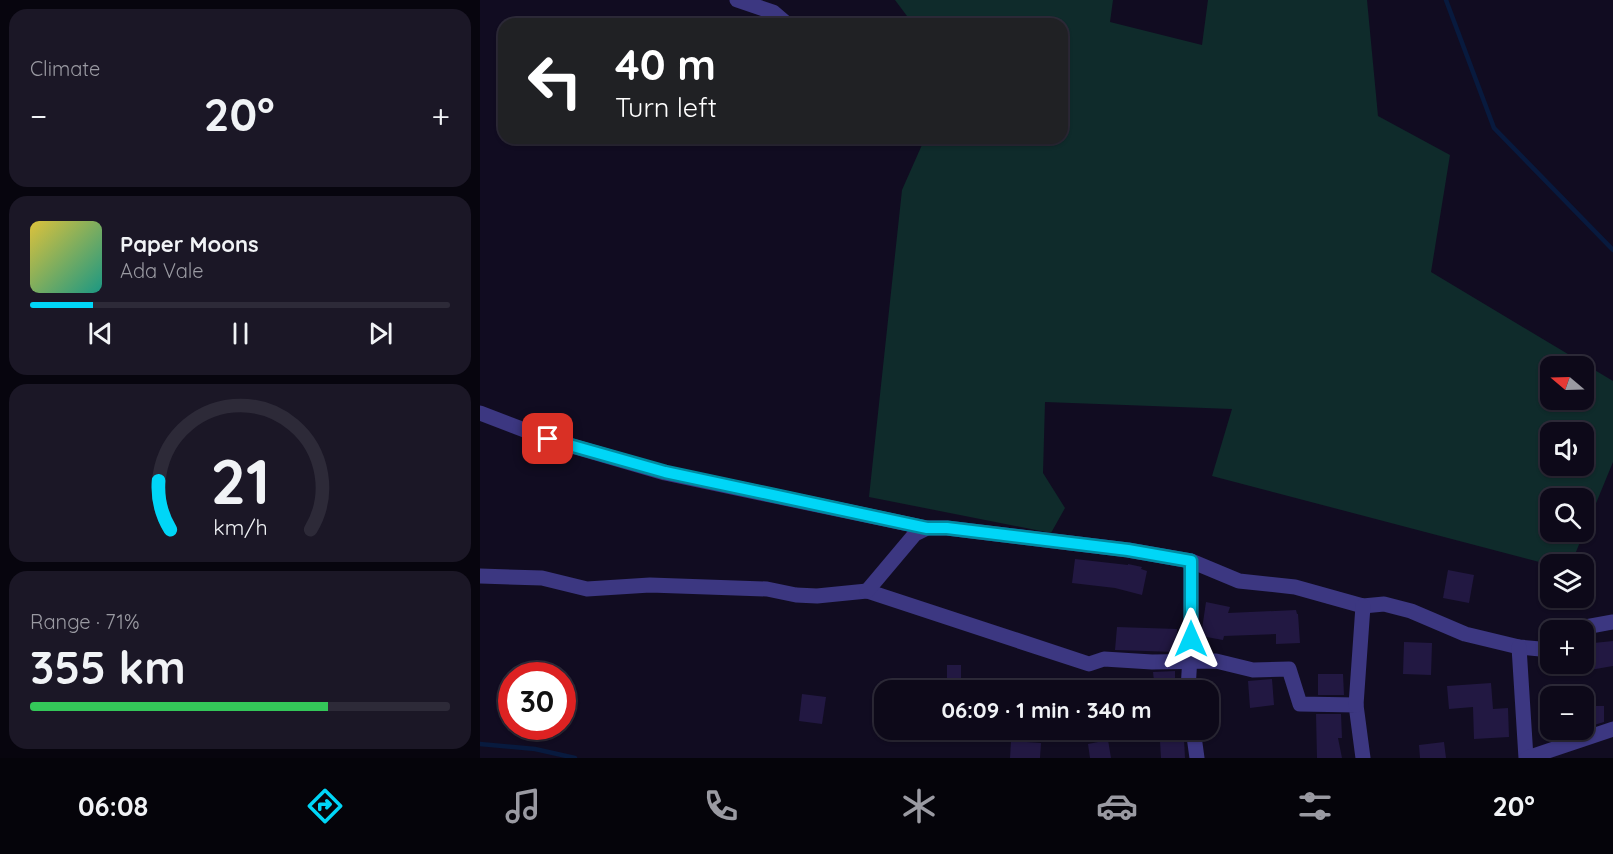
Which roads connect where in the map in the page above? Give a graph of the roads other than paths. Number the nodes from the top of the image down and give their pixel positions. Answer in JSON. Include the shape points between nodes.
{"nodes":[{"id":1,"x":737,"y":0,"type":"edge"},
{"id":2,"x":771,"y":6,"type":"edge"},
{"id":3,"x":782,"y":18,"type":"edge"},
{"id":4,"x":480,"y":413,"type":"edge"},
{"id":5,"x":927,"y":528,"type":"junction"},
{"id":6,"x":1191,"y":561,"type":"junction"},
{"id":7,"x":480,"y":576,"type":"edge"},
{"id":8,"x":867,"y":591,"type":"junction"},
{"id":9,"x":1363,"y":606,"type":"junction"},
{"id":10,"x":1613,"y":622,"type":"edge"},
{"id":11,"x":1594,"y":625,"type":"edge"},
{"id":12,"x":1519,"y":647,"type":"junction"},
{"id":13,"x":1540,"y":649,"type":"edge"},
{"id":14,"x":1189,"y":662,"type":"junction"},
{"id":15,"x":1188,"y":680,"type":"edge"},
{"id":16,"x":1356,"y":705,"type":"junction"},
{"id":17,"x":1613,"y":729,"type":"edge"},
{"id":18,"x":1195,"y":740,"type":"edge"},
{"id":19,"x":1197,"y":758,"type":"edge"},
{"id":20,"x":1363,"y":758,"type":"edge"},
{"id":21,"x":1527,"y":758,"type":"edge"}],
"edges":[{"from":1,"to":2,"type":"street"},
{"from":2,"to":3,"type":"street"},
{"from":4,"to":5,"type":"street","via":[[548,439],[665,472]]},
{"from":5,"to":6,"type":"street","via":[[1068,542]]},
{"from":5,"to":8,"type":"street","via":[[915,534]]},
{"from":6,"to":9,"type":"street","via":[[1239,581],[1295,587]]},
{"from":6,"to":14,"type":"street"},
{"from":7,"to":8,"type":"street","via":[[542,578],[587,589],[650,585],[816,596]]},
{"from":8,"to":14,"type":"street","via":[[1089,664],[1104,659]]},
{"from":9,"to":12,"type":"street","via":[[1384,604],[1411,611],[1465,634]]},
{"from":9,"to":16,"type":"street"},
{"from":10,"to":11,"type":"street"},
{"from":12,"to":13,"type":"street"},
{"from":12,"to":21,"type":"street"},
{"from":14,"to":15,"type":"street"},
{"from":14,"to":16,"type":"street","via":[[1216,661],[1253,670],[1289,669],[1300,704]]},
{"from":16,"to":20,"type":"street"},
{"from":17,"to":21,"type":"street"},
{"from":18,"to":19,"type":"street"}]}
